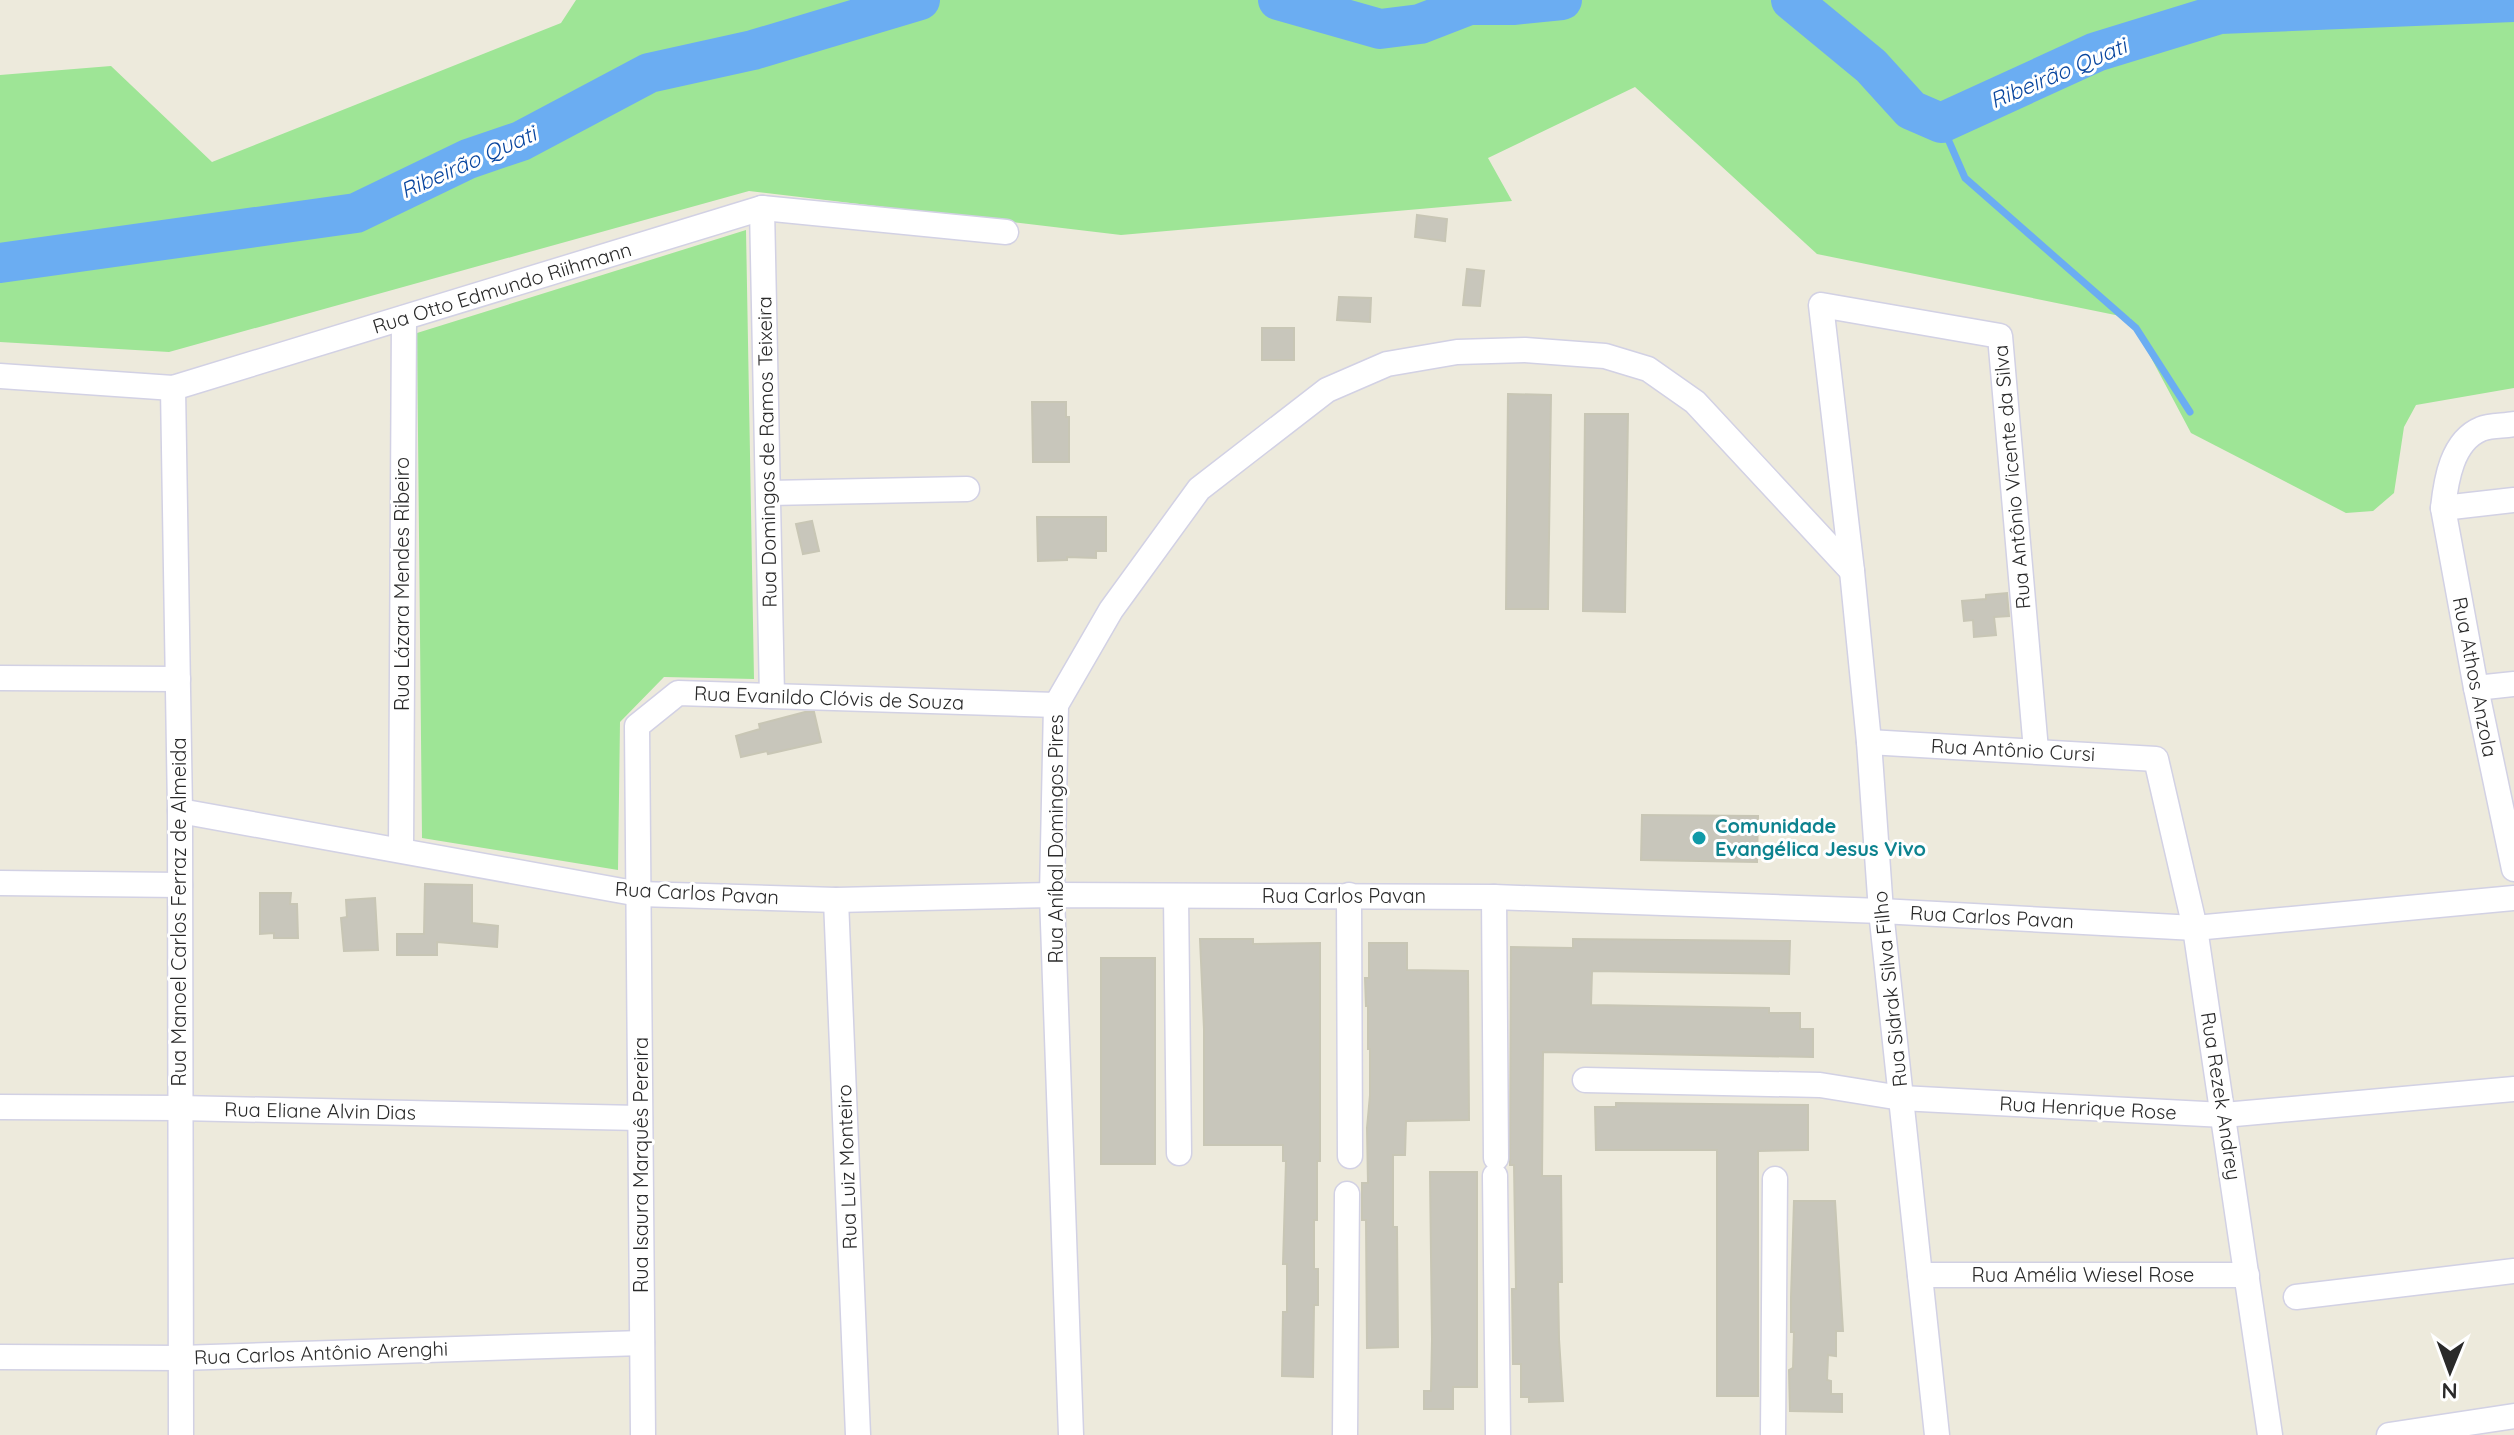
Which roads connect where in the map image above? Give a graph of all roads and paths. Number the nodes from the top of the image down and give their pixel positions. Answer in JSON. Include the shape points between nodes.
{"nodes":[{"id":1,"x":762,"y":208,"type":"junction"},
{"id":2,"x":1006,"y":232,"type":"dead end"},
{"id":3,"x":1821,"y":305,"type":"joint"},
{"id":4,"x":404,"y":318,"type":"junction"},
{"id":5,"x":0,"y":376,"type":"edge"},
{"id":6,"x":173,"y":388,"type":"junction"},
{"id":7,"x":2514,"y":424,"type":"edge"},
{"id":8,"x":967,"y":489,"type":"dead end"},
{"id":9,"x":769,"y":493,"type":"junction"},
{"id":10,"x":2444,"y":496,"type":"junction"},
{"id":11,"x":2514,"y":500,"type":"edge"},
{"id":12,"x":1852,"y":571,"type":"junction"},
{"id":13,"x":0,"y":678,"type":"edge"},
{"id":14,"x":178,"y":679,"type":"junction"},
{"id":15,"x":2514,"y":684,"type":"edge"},
{"id":16,"x":2476,"y":688,"type":"junction"},
{"id":17,"x":772,"y":696,"type":"junction"},
{"id":18,"x":1056,"y":705,"type":"junction"},
{"id":19,"x":1869,"y":742,"type":"junction"},
{"id":20,"x":2036,"y":750,"type":"junction"},
{"id":21,"x":2156,"y":759,"type":"joint"},
{"id":22,"x":180,"y":811,"type":"junction"},
{"id":23,"x":401,"y":850,"type":"junction"},
{"id":24,"x":2514,"y":869,"type":"edge"},
{"id":25,"x":0,"y":883,"type":"edge"},
{"id":26,"x":180,"y":885,"type":"junction"},
{"id":27,"x":639,"y":894,"type":"junction"},
{"id":28,"x":1052,"y":895,"type":"junction"},
{"id":29,"x":1349,"y":895,"type":"junction"},
{"id":30,"x":1176,"y":896,"type":"junction"},
{"id":31,"x":1494,"y":897,"type":"junction"},
{"id":32,"x":2514,"y":898,"type":"edge"},
{"id":33,"x":836,"y":900,"type":"junction"},
{"id":34,"x":1881,"y":911,"type":"junction"},
{"id":35,"x":2195,"y":928,"type":"junction"},
{"id":36,"x":1585,"y":1080,"type":"dead end"},
{"id":37,"x":2514,"y":1089,"type":"edge"},
{"id":38,"x":1901,"y":1098,"type":"junction"},
{"id":39,"x":0,"y":1107,"type":"edge"},
{"id":40,"x":180,"y":1108,"type":"junction"},
{"id":41,"x":2224,"y":1115,"type":"junction"},
{"id":42,"x":640,"y":1118,"type":"junction"},
{"id":43,"x":1179,"y":1153,"type":"dead end"},
{"id":44,"x":1350,"y":1156,"type":"dead end"},
{"id":45,"x":1775,"y":1179,"type":"dead end"},
{"id":46,"x":1347,"y":1194,"type":"dead end"},
{"id":47,"x":2514,"y":1271,"type":"edge"},
{"id":48,"x":1920,"y":1275,"type":"junction"},
{"id":49,"x":2247,"y":1275,"type":"junction"},
{"id":50,"x":2296,"y":1297,"type":"dead end"},
{"id":51,"x":642,"y":1343,"type":"junction"},
{"id":52,"x":0,"y":1357,"type":"edge"},
{"id":53,"x":181,"y":1358,"type":"junction"},
{"id":54,"x":2514,"y":1416,"type":"edge"},
{"id":55,"x":181,"y":1435,"type":"edge"},
{"id":56,"x":643,"y":1435,"type":"edge"},
{"id":57,"x":858,"y":1435,"type":"edge"},
{"id":58,"x":1071,"y":1435,"type":"edge"},
{"id":59,"x":1345,"y":1435,"type":"edge"},
{"id":60,"x":1498,"y":1435,"type":"edge"},
{"id":61,"x":1773,"y":1435,"type":"edge"},
{"id":62,"x":1937,"y":1435,"type":"edge"},
{"id":63,"x":2270,"y":1435,"type":"edge"},
{"id":64,"x":2389,"y":1435,"type":"edge"}],
"edges":[{"from":1,"to":2,"type":"street","name":"Rua Otto Edmundo Riihmann"},
{"from":1,"to":4,"type":"street","name":"Rua Otto Edmundo Riihmann"},
{"from":1,"to":9,"type":"street","name":"Rua Domingos de Ramos Teixeira"},
{"from":3,"to":12,"type":"street","name":"Rua Sidrak Silva Filho"},
{"from":3,"to":20,"type":"street","name":"Rua Antônio Vicente da Silva","via":[[2000,336]]},
{"from":4,"to":6,"type":"street","name":"Rua Otto Edmundo Riihmann"},
{"from":4,"to":23,"type":"street","name":"Rua Lázara Mendes Ribeiro"},
{"from":5,"to":6,"type":"street","name":"Rua Otto Edmundo Riihmann"},
{"from":6,"to":14,"type":"street","name":"Rua Manoel Carlos Ferraz de Almeida"},
{"from":7,"to":10,"type":"street","via":[[2482,428],[2460,445]]},
{"from":8,"to":9,"type":"street"},
{"from":9,"to":17,"type":"street","name":"Rua Domingos de Ramos Teixeira"},
{"from":10,"to":11,"type":"street"},
{"from":10,"to":16,"type":"street","name":"Rua Athos Anzola"},
{"from":12,"to":18,"type":"street","name":"Rua Aníbal Domingos Pires","via":[[1695,402],[1648,369],[1569,352],[1457,352],[1387,364],[1327,390],[1199,489],[1111,610]]},
{"from":12,"to":19,"type":"street","name":"Rua Sidrak Silva Filho"},
{"from":13,"to":14,"type":"street"},
{"from":14,"to":22,"type":"street","name":"Rua Manoel Carlos Ferraz de Almeida"},
{"from":15,"to":16,"type":"street"},
{"from":16,"to":24,"type":"street","name":"Rua Athos Anzola"},
{"from":17,"to":18,"type":"street","name":"Rua Evanildo Clóvis de Souza"},
{"from":17,"to":27,"type":"street","name":"Rua Evanildo Clóvis de Souza","via":[[678,693],[637,726]]},
{"from":18,"to":28,"type":"street","name":"Rua Aníbal Domingos Pires"},
{"from":19,"to":20,"type":"street","name":"Rua Antônio Cursi"},
{"from":19,"to":34,"type":"street","name":"Rua Sidrak Silva Filho"},
{"from":20,"to":21,"type":"street","name":"Rua Antônio Cursi"},
{"from":21,"to":35,"type":"street","name":"Rua Rezek Andrey"},
{"from":22,"to":23,"type":"street","name":"Rua Carlos Pavan"},
{"from":22,"to":26,"type":"street","name":"Rua Manoel Carlos Ferraz de Almeida"},
{"from":23,"to":27,"type":"street","name":"Rua Carlos Pavan"},
{"from":25,"to":26,"type":"street"},
{"from":26,"to":40,"type":"street","name":"Rua Manoel Carlos Ferraz de Almeida"},
{"from":27,"to":33,"type":"street","name":"Rua Carlos Pavan"},
{"from":27,"to":42,"type":"street","name":"Rua Isaura Marquês Pereira"},
{"from":28,"to":30,"type":"street","name":"Rua Carlos Pavan"},
{"from":28,"to":33,"type":"street","name":"Rua Carlos Pavan"},
{"from":28,"to":58,"type":"street","name":"Rua Aníbal Domingos Pires"},
{"from":29,"to":30,"type":"street","name":"Rua Carlos Pavan"},
{"from":29,"to":31,"type":"street","name":"Rua Carlos Pavan"},
{"from":29,"to":44,"type":"street"},
{"from":30,"to":43,"type":"street"},
{"from":31,"to":34,"type":"street","name":"Rua Carlos Pavan"},
{"from":31,"to":60,"type":"street"},
{"from":32,"to":35,"type":"street","name":"Rua Carlos Pavan"},
{"from":33,"to":57,"type":"street","name":"Rua Luiz Monteiro"},
{"from":34,"to":35,"type":"street","name":"Rua Carlos Pavan"},
{"from":34,"to":38,"type":"street","name":"Rua Sidrak Silva Filho"},
{"from":35,"to":41,"type":"street","name":"Rua Rezek Andrey"},
{"from":36,"to":38,"type":"street","name":"Rua Henrique Rose","via":[[1820,1085]]},
{"from":37,"to":41,"type":"street","name":"Rua Henrique Rose"},
{"from":38,"to":41,"type":"street","name":"Rua Henrique Rose"},
{"from":38,"to":48,"type":"street","name":"Rua Sidrak Silva Filho"},
{"from":39,"to":40,"type":"street","name":"Rua Eliane Alvin Dias"},
{"from":40,"to":42,"type":"street","name":"Rua Eliane Alvin Dias"},
{"from":40,"to":53,"type":"street","name":"Rua Manoel Carlos Ferraz de Almeida"},
{"from":41,"to":49,"type":"street","name":"Rua Rezek Andrey"},
{"from":42,"to":51,"type":"street","name":"Rua Isaura Marquês Pereira"},
{"from":45,"to":61,"type":"street"},
{"from":46,"to":59,"type":"street"},
{"from":47,"to":50,"type":"street"},
{"from":48,"to":49,"type":"street","name":"Rua Amélia Wiesel Rose"},
{"from":48,"to":62,"type":"street","name":"Rua Sidrak Silva Filho"},
{"from":49,"to":63,"type":"street","name":"Rua Rezek Andrey"},
{"from":51,"to":53,"type":"street","name":"Rua Carlos Antônio Arenghi"},
{"from":51,"to":56,"type":"street","name":"Rua Isaura Marquês Pereira"},
{"from":52,"to":53,"type":"street","name":"Rua Carlos Antônio Arenghi"},
{"from":53,"to":55,"type":"street","name":"Rua Manoel Carlos Ferraz de Almeida"},
{"from":54,"to":64,"type":"street"}]}
